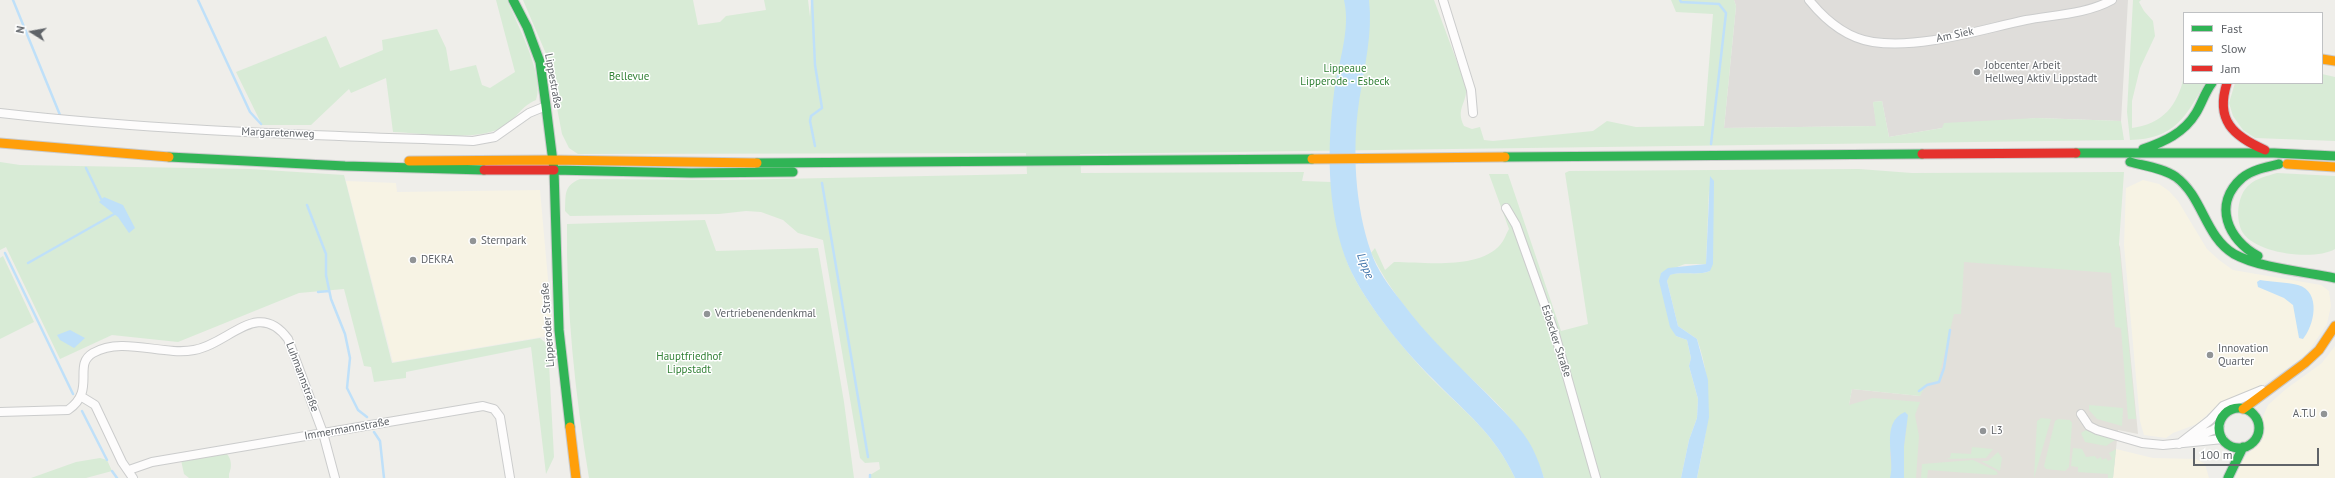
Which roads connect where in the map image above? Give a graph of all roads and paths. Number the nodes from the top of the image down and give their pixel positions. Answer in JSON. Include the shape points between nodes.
{"nodes":[{"id":1,"x":513,"y":0,"type":"edge"},
{"id":2,"x":1443,"y":0,"type":"edge"},
{"id":3,"x":1809,"y":0,"type":"edge"},
{"id":4,"x":2112,"y":0,"type":"edge"},
{"id":5,"x":2323,"y":59,"type":"edge"},
{"id":6,"x":2335,"y":61,"type":"edge"},
{"id":7,"x":2323,"y":66,"type":"edge"},
{"id":8,"x":2335,"y":67,"type":"edge"},
{"id":9,"x":2211,"y":84,"type":"edge"},
{"id":10,"x":2227,"y":84,"type":"edge"},
{"id":11,"x":546,"y":106,"type":"junction"},
{"id":12,"x":1472,"y":113,"type":"dead end"},
{"id":13,"x":0,"y":114,"type":"edge"},
{"id":14,"x":0,"y":134,"type":"edge"},
{"id":15,"x":0,"y":143,"type":"edge"},
{"id":16,"x":2127,"y":152,"type":"junction"},
{"id":17,"x":2274,"y":153,"type":"junction"},
{"id":18,"x":2335,"y":156,"type":"edge"},
{"id":19,"x":551,"y":160,"type":"junction"},
{"id":20,"x":1406,"y":162,"type":"junction"},
{"id":21,"x":2127,"y":162,"type":"junction"},
{"id":22,"x":2279,"y":164,"type":"junction"},
{"id":23,"x":1023,"y":165,"type":"junction"},
{"id":24,"x":2335,"y":167,"type":"edge"},
{"id":25,"x":554,"y":170,"type":"junction"},
{"id":26,"x":1506,"y":208,"type":"dead end"},
{"id":27,"x":2320,"y":270,"type":"junction"},
{"id":28,"x":2335,"y":278,"type":"edge"},
{"id":29,"x":2335,"y":285,"type":"edge"},
{"id":30,"x":2335,"y":326,"type":"edge"},
{"id":31,"x":2280,"y":381,"type":"junction"},
{"id":32,"x":2268,"y":390,"type":"junction"},
{"id":33,"x":82,"y":397,"type":"junction"},
{"id":34,"x":2243,"y":408,"type":"junction"},
{"id":35,"x":0,"y":412,"type":"edge"},
{"id":36,"x":2081,"y":414,"type":"dead end"},
{"id":37,"x":2256,"y":417,"type":"junction"},
{"id":38,"x":2220,"y":425,"type":"junction"},
{"id":39,"x":323,"y":433,"type":"junction"},
{"id":40,"x":2223,"y":439,"type":"junction"},
{"id":41,"x":2179,"y":444,"type":"junction"},
{"id":42,"x":2231,"y":446,"type":"junction"},
{"id":43,"x":2243,"y":447,"type":"junction"},
{"id":44,"x":129,"y":470,"type":"junction"},
{"id":45,"x":133,"y":478,"type":"edge"},
{"id":46,"x":335,"y":478,"type":"edge"},
{"id":47,"x":510,"y":478,"type":"edge"},
{"id":48,"x":576,"y":478,"type":"edge"},
{"id":49,"x":1596,"y":478,"type":"edge"},
{"id":50,"x":2226,"y":478,"type":"edge"}],
"edges":[{"from":1,"to":11,"type":"main road","name":"Lippestraße","via":[[527,27],[540,62]]},
{"from":2,"to":12,"type":"street","via":[[1471,90]]},
{"from":3,"to":4,"type":"street","name":"Am Siek","via":[[1824,19],[1848,35],[1873,42],[1900,44],[2086,9]]},
{"from":5,"to":6,"type":"main road"},
{"from":7,"to":8,"type":"main road"},
{"from":9,"to":16,"type":"main road","via":[[2196,113],[2181,131],[2165,141]]},
{"from":10,"to":17,"type":"main road","via":[[2223,94],[2223,109],[2230,129],[2246,143]]},
{"from":11,"to":13,"type":"street","name":"Margaretenweg","via":[[529,113],[495,137],[474,141],[193,130]]},
{"from":11,"to":19,"type":"main road","name":"Lippestraße"},
{"from":14,"to":19,"type":"main road","via":[[194,152],[386,161]]},
{"from":15,"to":25,"type":"main road","via":[[200,160],[385,169]]},
{"from":16,"to":17,"type":"main road"},
{"from":16,"to":20,"type":"main road"},
{"from":17,"to":18,"type":"main road"},
{"from":19,"to":23,"type":"main road"},
{"from":19,"to":25,"type":"main road","name":"Lippestraße"},
{"from":20,"to":21,"type":"main road"},
{"from":20,"to":23,"type":"main road"},
{"from":21,"to":22,"type":"main road"},
{"from":21,"to":27,"type":"main road","via":[[2166,172],[2183,184],[2193,195],[2215,236],[2236,256],[2249,261]]},
{"from":22,"to":24,"type":"main road"},
{"from":22,"to":27,"type":"main road","via":[[2254,171],[2237,183],[2227,202],[2229,229],[2235,241],[2252,253]]},
{"from":23,"to":25,"type":"main road","via":[[726,173]]},
{"from":25,"to":48,"type":"main road","name":"Lipperoder Straße","via":[[559,330]]},
{"from":26,"to":49,"type":"street","name":"Esbecker Straße","via":[[1516,225],[1554,334]]},
{"from":27,"to":28,"type":"main road"},
{"from":27,"to":29,"type":"main road"},
{"from":30,"to":31,"type":"main road","via":[[2313,356]]},
{"from":31,"to":32,"type":"main road"},
{"from":31,"to":41,"type":"street","via":[[2223,406],[2210,420]]},
{"from":32,"to":34,"type":"main road"},
{"from":32,"to":37,"type":"main road"},
{"from":33,"to":35,"type":"street","via":[[68,410]]},
{"from":33,"to":39,"type":"street","name":"Luhmannstraße","via":[[83,368],[86,359],[93,353],[119,345],[177,352],[196,350],[248,325],[267,322],[280,328],[288,339]]},
{"from":33,"to":44,"type":"street","via":[[95,405],[122,462]]},
{"from":34,"to":37,"type":"main road"},
{"from":34,"to":38,"type":"main road","via":[[2226,413]]},
{"from":36,"to":41,"type":"street","via":[[2089,426],[2111,434],[2142,443]]},
{"from":37,"to":43,"type":"main road","via":[[2259,426],[2257,436],[2252,443]]},
{"from":38,"to":40,"type":"main road"},
{"from":38,"to":41,"type":"street"},
{"from":39,"to":44,"type":"street","name":"Immermannstraße","via":[[152,462]]},
{"from":39,"to":46,"type":"street","name":"Luhmannstraße"},
{"from":39,"to":47,"type":"street","name":"Immermannstraße","via":[[488,407],[494,409],[500,417]]},
{"from":40,"to":41,"type":"street"},
{"from":40,"to":42,"type":"main road"},
{"from":42,"to":43,"type":"main road"},
{"from":42,"to":50,"type":"main road"},
{"from":43,"to":50,"type":"main road"},
{"from":44,"to":45,"type":"street"}]}
